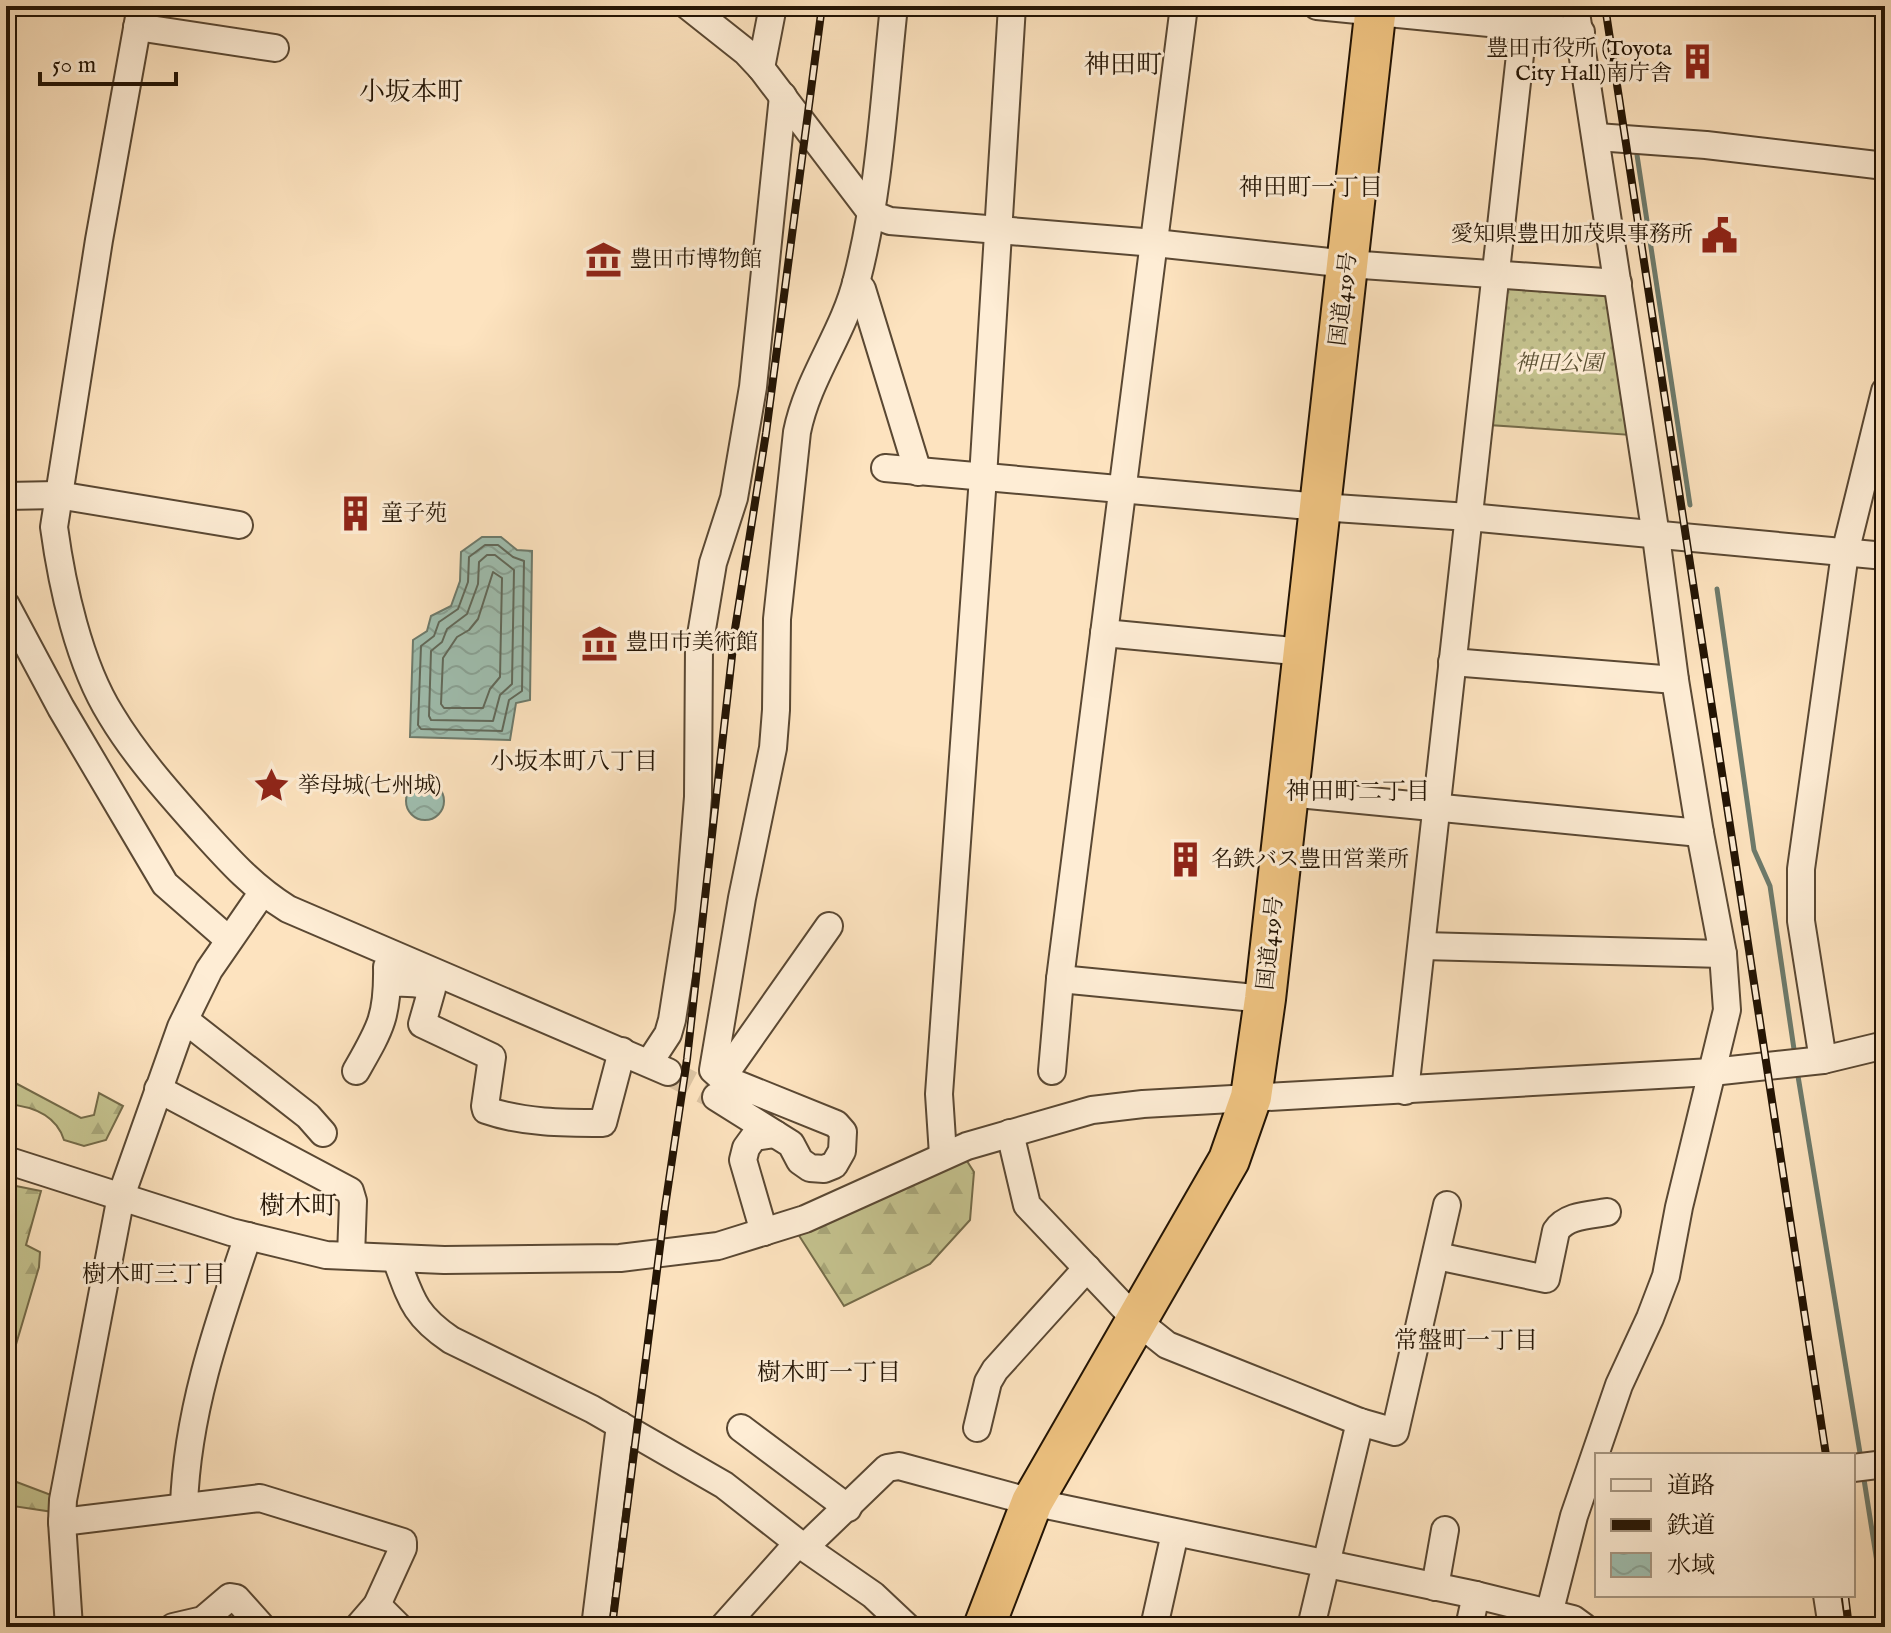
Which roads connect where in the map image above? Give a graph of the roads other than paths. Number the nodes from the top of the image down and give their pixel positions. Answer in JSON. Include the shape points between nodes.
{"nodes":[{"id":1,"x":688,"y":6,"type":"edge"},
{"id":2,"x":773,"y":6,"type":"edge"},
{"id":3,"x":894,"y":6,"type":"edge"},
{"id":4,"x":1012,"y":6,"type":"edge"},
{"id":5,"x":1184,"y":6,"type":"edge"},
{"id":6,"x":1317,"y":6,"type":"edge"},
{"id":7,"x":1575,"y":6,"type":"edge"},
{"id":8,"x":1376,"y":9,"type":"edge"},
{"id":9,"x":139,"y":16,"type":"edge"},
{"id":10,"x":1523,"y":28,"type":"junction"},
{"id":11,"x":1581,"y":32,"type":"junction"},
{"id":12,"x":275,"y":48,"type":"dead end"},
{"id":13,"x":761,"y":68,"type":"junction"},
{"id":14,"x":783,"y":96,"type":"junction"},
{"id":15,"x":1597,"y":137,"type":"junction"},
{"id":16,"x":1885,"y":166,"type":"edge"},
{"id":17,"x":872,"y":214,"type":"junction"},
{"id":18,"x":999,"y":229,"type":"junction"},
{"id":19,"x":1155,"y":243,"type":"junction"},
{"id":20,"x":1348,"y":264,"type":"junction"},
{"id":21,"x":1496,"y":273,"type":"junction"},
{"id":22,"x":856,"y":283,"type":"junction"},
{"id":23,"x":1618,"y":283,"type":"junction"},
{"id":24,"x":1885,"y":391,"type":"edge"},
{"id":25,"x":885,"y":468,"type":"dead end"},
{"id":26,"x":918,"y":472,"type":"junction"},
{"id":27,"x":983,"y":477,"type":"junction"},
{"id":28,"x":1122,"y":490,"type":"junction"},
{"id":29,"x":58,"y":495,"type":"junction"},
{"id":30,"x":6,"y":496,"type":"edge"},
{"id":31,"x":1320,"y":507,"type":"junction"},
{"id":32,"x":1469,"y":517,"type":"junction"},
{"id":33,"x":239,"y":525,"type":"dead end"},
{"id":34,"x":1656,"y":536,"type":"junction"},
{"id":35,"x":1845,"y":553,"type":"junction"},
{"id":36,"x":1885,"y":556,"type":"edge"},
{"id":37,"x":6,"y":605,"type":"edge"},
{"id":38,"x":1104,"y":633,"type":"junction"},
{"id":39,"x":1304,"y":652,"type":"junction"},
{"id":40,"x":1452,"y":662,"type":"junction"},
{"id":41,"x":1675,"y":680,"type":"junction"},
{"id":42,"x":1288,"y":793,"type":"junction"},
{"id":43,"x":1437,"y":809,"type":"junction"},
{"id":44,"x":1700,"y":833,"type":"junction"},
{"id":45,"x":262,"y":893,"type":"junction"},
{"id":46,"x":829,"y":926,"type":"dead end"},
{"id":47,"x":229,"y":940,"type":"junction"},
{"id":48,"x":1423,"y":946,"type":"junction"},
{"id":49,"x":387,"y":952,"type":"junction"},
{"id":50,"x":1723,"y":954,"type":"junction"},
{"id":51,"x":1060,"y":979,"type":"junction"},
{"id":52,"x":387,"y":983,"type":"junction"},
{"id":53,"x":1265,"y":999,"type":"junction"},
{"id":54,"x":185,"y":1020,"type":"junction"},
{"id":55,"x":1885,"y":1045,"type":"edge"},
{"id":56,"x":622,"y":1051,"type":"junction"},
{"id":57,"x":1823,"y":1060,"type":"junction"},
{"id":58,"x":356,"y":1071,"type":"dead end"},
{"id":59,"x":1052,"y":1071,"type":"dead end"},
{"id":60,"x":1712,"y":1072,"type":"junction"},
{"id":61,"x":719,"y":1087,"type":"junction"},
{"id":62,"x":158,"y":1089,"type":"junction"},
{"id":63,"x":1405,"y":1091,"type":"junction"},
{"id":64,"x":1251,"y":1097,"type":"junction"},
{"id":65,"x":323,"y":1133,"type":"dead end"},
{"id":66,"x":1010,"y":1133,"type":"junction"},
{"id":67,"x":775,"y":1134,"type":"junction"},
{"id":68,"x":943,"y":1155,"type":"junction"},
{"id":69,"x":6,"y":1160,"type":"edge"},
{"id":70,"x":121,"y":1196,"type":"junction"},
{"id":71,"x":1447,"y":1205,"type":"dead end"},
{"id":72,"x":1607,"y":1212,"type":"dead end"},
{"id":73,"x":764,"y":1232,"type":"junction"},
{"id":74,"x":248,"y":1236,"type":"junction"},
{"id":75,"x":351,"y":1256,"type":"junction"},
{"id":76,"x":1437,"y":1256,"type":"junction"},
{"id":77,"x":396,"y":1259,"type":"junction"},
{"id":78,"x":1087,"y":1268,"type":"junction"},
{"id":79,"x":1137,"y":1321,"type":"junction"},
{"id":80,"x":1360,"y":1422,"type":"junction"},
{"id":81,"x":620,"y":1425,"type":"junction"},
{"id":82,"x":741,"y":1428,"type":"dead end"},
{"id":83,"x":977,"y":1428,"type":"dead end"},
{"id":84,"x":1596,"y":1453,"type":"edge"},
{"id":85,"x":1595,"y":1455,"type":"edge"},
{"id":86,"x":1032,"y":1502,"type":"junction"},
{"id":87,"x":184,"y":1506,"type":"junction"},
{"id":88,"x":848,"y":1508,"type":"junction"},
{"id":89,"x":62,"y":1522,"type":"junction"},
{"id":90,"x":1445,"y":1530,"type":"dead end"},
{"id":91,"x":1175,"y":1533,"type":"junction"},
{"id":92,"x":802,"y":1545,"type":"junction"},
{"id":93,"x":1325,"y":1564,"type":"junction"},
{"id":94,"x":1435,"y":1587,"type":"junction"},
{"id":95,"x":1476,"y":1595,"type":"junction"},
{"id":96,"x":1827,"y":1597,"type":"edge"},
{"id":97,"x":377,"y":1605,"type":"junction"},
{"id":98,"x":1550,"y":1620,"type":"edge"},
{"id":99,"x":69,"y":1627,"type":"edge"},
{"id":100,"x":173,"y":1627,"type":"edge"},
{"id":101,"x":262,"y":1627,"type":"edge"},
{"id":102,"x":358,"y":1627,"type":"edge"},
{"id":103,"x":399,"y":1627,"type":"edge"},
{"id":104,"x":595,"y":1627,"type":"edge"},
{"id":105,"x":723,"y":1627,"type":"edge"},
{"id":106,"x":907,"y":1627,"type":"edge"},
{"id":107,"x":984,"y":1627,"type":"edge"},
{"id":108,"x":1154,"y":1627,"type":"edge"},
{"id":109,"x":1311,"y":1627,"type":"edge"},
{"id":110,"x":1469,"y":1627,"type":"edge"},
{"id":111,"x":1584,"y":1627,"type":"edge"},
{"id":112,"x":1832,"y":1627,"type":"edge"}],
"edges":[{"from":1,"to":13,"type":"street"},
{"from":2,"to":13,"type":"street"},
{"from":3,"to":17,"type":"street"},
{"from":4,"to":18,"type":"street"},
{"from":5,"to":19,"type":"street"},
{"from":6,"to":8,"type":"street"},
{"from":7,"to":11,"type":"street"},
{"from":8,"to":10,"type":"street"},
{"from":8,"to":20,"type":"highway","name":"国道419号"},
{"from":9,"to":12,"type":"street"},
{"from":9,"to":29,"type":"street"},
{"from":10,"to":11,"type":"street"},
{"from":10,"to":21,"type":"street"},
{"from":11,"to":15,"type":"street"},
{"from":13,"to":14,"type":"street"},
{"from":14,"to":17,"type":"street"},
{"from":14,"to":56,"type":"street","via":[[753,387],[699,647],[698,797],[689,911],[672,1020],[659,1068]]},
{"from":15,"to":16,"type":"street"},
{"from":15,"to":23,"type":"street"},
{"from":17,"to":18,"type":"street","via":[[890,221]]},
{"from":17,"to":22,"type":"street"},
{"from":18,"to":19,"type":"street"},
{"from":18,"to":27,"type":"street"},
{"from":19,"to":20,"type":"street"},
{"from":19,"to":28,"type":"street"},
{"from":20,"to":21,"type":"street"},
{"from":20,"to":31,"type":"highway","name":"国道419号"},
{"from":21,"to":23,"type":"street"},
{"from":21,"to":32,"type":"street"},
{"from":22,"to":26,"type":"street"},
{"from":22,"to":61,"type":"street","via":[[802,405],[797,432],[777,619],[773,748],[713,1070]]},
{"from":23,"to":34,"type":"street"},
{"from":24,"to":35,"type":"street"},
{"from":25,"to":26,"type":"street"},
{"from":26,"to":27,"type":"street"},
{"from":27,"to":28,"type":"street"},
{"from":27,"to":68,"type":"street","via":[[939,1094]]},
{"from":28,"to":31,"type":"street"},
{"from":28,"to":38,"type":"street"},
{"from":29,"to":30,"type":"street"},
{"from":29,"to":33,"type":"street"},
{"from":29,"to":45,"type":"street","via":[[58,559],[86,663],[109,713],[170,795]]},
{"from":31,"to":32,"type":"street"},
{"from":31,"to":39,"type":"highway","name":"国道419号"},
{"from":32,"to":34,"type":"street"},
{"from":32,"to":40,"type":"street"},
{"from":34,"to":35,"type":"street"},
{"from":34,"to":41,"type":"street"},
{"from":35,"to":36,"type":"street"},
{"from":35,"to":57,"type":"street","via":[[1801,869],[1801,921]]},
{"from":37,"to":47,"type":"street","via":[[165,884]]},
{"from":38,"to":39,"type":"street"},
{"from":38,"to":51,"type":"street"},
{"from":39,"to":42,"type":"highway","name":"国道419号"},
{"from":40,"to":41,"type":"street"},
{"from":40,"to":43,"type":"street"},
{"from":41,"to":44,"type":"street"},
{"from":42,"to":43,"type":"street"},
{"from":42,"to":53,"type":"highway","name":"国道419号"},
{"from":43,"to":44,"type":"street"},
{"from":43,"to":48,"type":"street"},
{"from":44,"to":50,"type":"street"},
{"from":45,"to":47,"type":"street"},
{"from":45,"to":49,"type":"street"},
{"from":46,"to":61,"type":"street"},
{"from":47,"to":54,"type":"street"},
{"from":48,"to":50,"type":"street"},
{"from":48,"to":63,"type":"street"},
{"from":49,"to":52,"type":"street"},
{"from":49,"to":56,"type":"street"},
{"from":50,"to":60,"type":"street","via":[[1727,1010]]},
{"from":51,"to":53,"type":"street"},
{"from":51,"to":59,"type":"street"},
{"from":52,"to":56,"type":"street","via":[[428,986],[432,989],[422,1024],[492,1057],[485,1106],[500,1115],[603,1123]]},
{"from":52,"to":58,"type":"street","via":[[381,1026]]},
{"from":53,"to":64,"type":"highway","name":"国道419号"},
{"from":54,"to":62,"type":"street"},
{"from":54,"to":65,"type":"street"},
{"from":55,"to":57,"type":"street"},
{"from":57,"to":60,"type":"street"},
{"from":60,"to":63,"type":"street"},
{"from":60,"to":84,"type":"street","via":[[1666,1276]]},
{"from":61,"to":67,"type":"street"},
{"from":61,"to":67,"type":"street","via":[[836,1124],[844,1141],[834,1165],[810,1168]]},
{"from":62,"to":70,"type":"street"},
{"from":62,"to":75,"type":"street","via":[[350,1191]]},
{"from":63,"to":64,"type":"street"},
{"from":64,"to":66,"type":"street","via":[[1092,1110]]},
{"from":64,"to":79,"type":"highway","name":"国道419号","via":[[1229,1160]]},
{"from":66,"to":68,"type":"street"},
{"from":66,"to":78,"type":"street","via":[[1027,1205]]},
{"from":67,"to":73,"type":"street","via":[[754,1137],[743,1160]]},
{"from":68,"to":73,"type":"street","via":[[859,1196]]},
{"from":69,"to":70,"type":"street"},
{"from":70,"to":74,"type":"street"},
{"from":70,"to":89,"type":"street"},
{"from":71,"to":76,"type":"street"},
{"from":72,"to":76,"type":"street","via":[[1560,1224],[1546,1279]]},
{"from":73,"to":77,"type":"street","via":[[718,1246],[635,1257]]},
{"from":74,"to":75,"type":"street"},
{"from":74,"to":87,"type":"street","via":[[209,1352],[185,1469]]},
{"from":75,"to":77,"type":"street"},
{"from":76,"to":80,"type":"street","via":[[1395,1432]]},
{"from":77,"to":81,"type":"street","via":[[415,1308],[430,1326]]},
{"from":78,"to":79,"type":"street"},
{"from":78,"to":83,"type":"street","via":[[995,1370]]},
{"from":79,"to":80,"type":"street","via":[[1171,1348]]},
{"from":79,"to":86,"type":"highway","name":"国道419号"},
{"from":80,"to":93,"type":"street"},
{"from":81,"to":92,"type":"street","via":[[724,1485]]},
{"from":81,"to":104,"type":"street"},
{"from":82,"to":88,"type":"street"},
{"from":85,"to":98,"type":"street","via":[[1574,1516]]},
{"from":86,"to":88,"type":"street","via":[[899,1466],[887,1468]]},
{"from":86,"to":91,"type":"street"},
{"from":86,"to":107,"type":"highway","name":"国道419号"},
{"from":87,"to":89,"type":"street"},
{"from":87,"to":97,"type":"street","via":[[270,1499],[403,1542]]},
{"from":88,"to":92,"type":"street"},
{"from":89,"to":99,"type":"street"},
{"from":90,"to":94,"type":"street"},
{"from":91,"to":93,"type":"street"},
{"from":91,"to":108,"type":"street"},
{"from":92,"to":105,"type":"street"},
{"from":92,"to":106,"type":"street","via":[[873,1595]]},
{"from":93,"to":94,"type":"street"},
{"from":93,"to":109,"type":"street"},
{"from":94,"to":95,"type":"street"},
{"from":95,"to":98,"type":"street"},
{"from":95,"to":110,"type":"street"},
{"from":96,"to":112,"type":"street"},
{"from":97,"to":102,"type":"street"},
{"from":97,"to":103,"type":"street"},
{"from":98,"to":111,"type":"street","via":[[1573,1619]]},
{"from":100,"to":101,"type":"street","via":[[203,1620],[230,1597]]}]}
